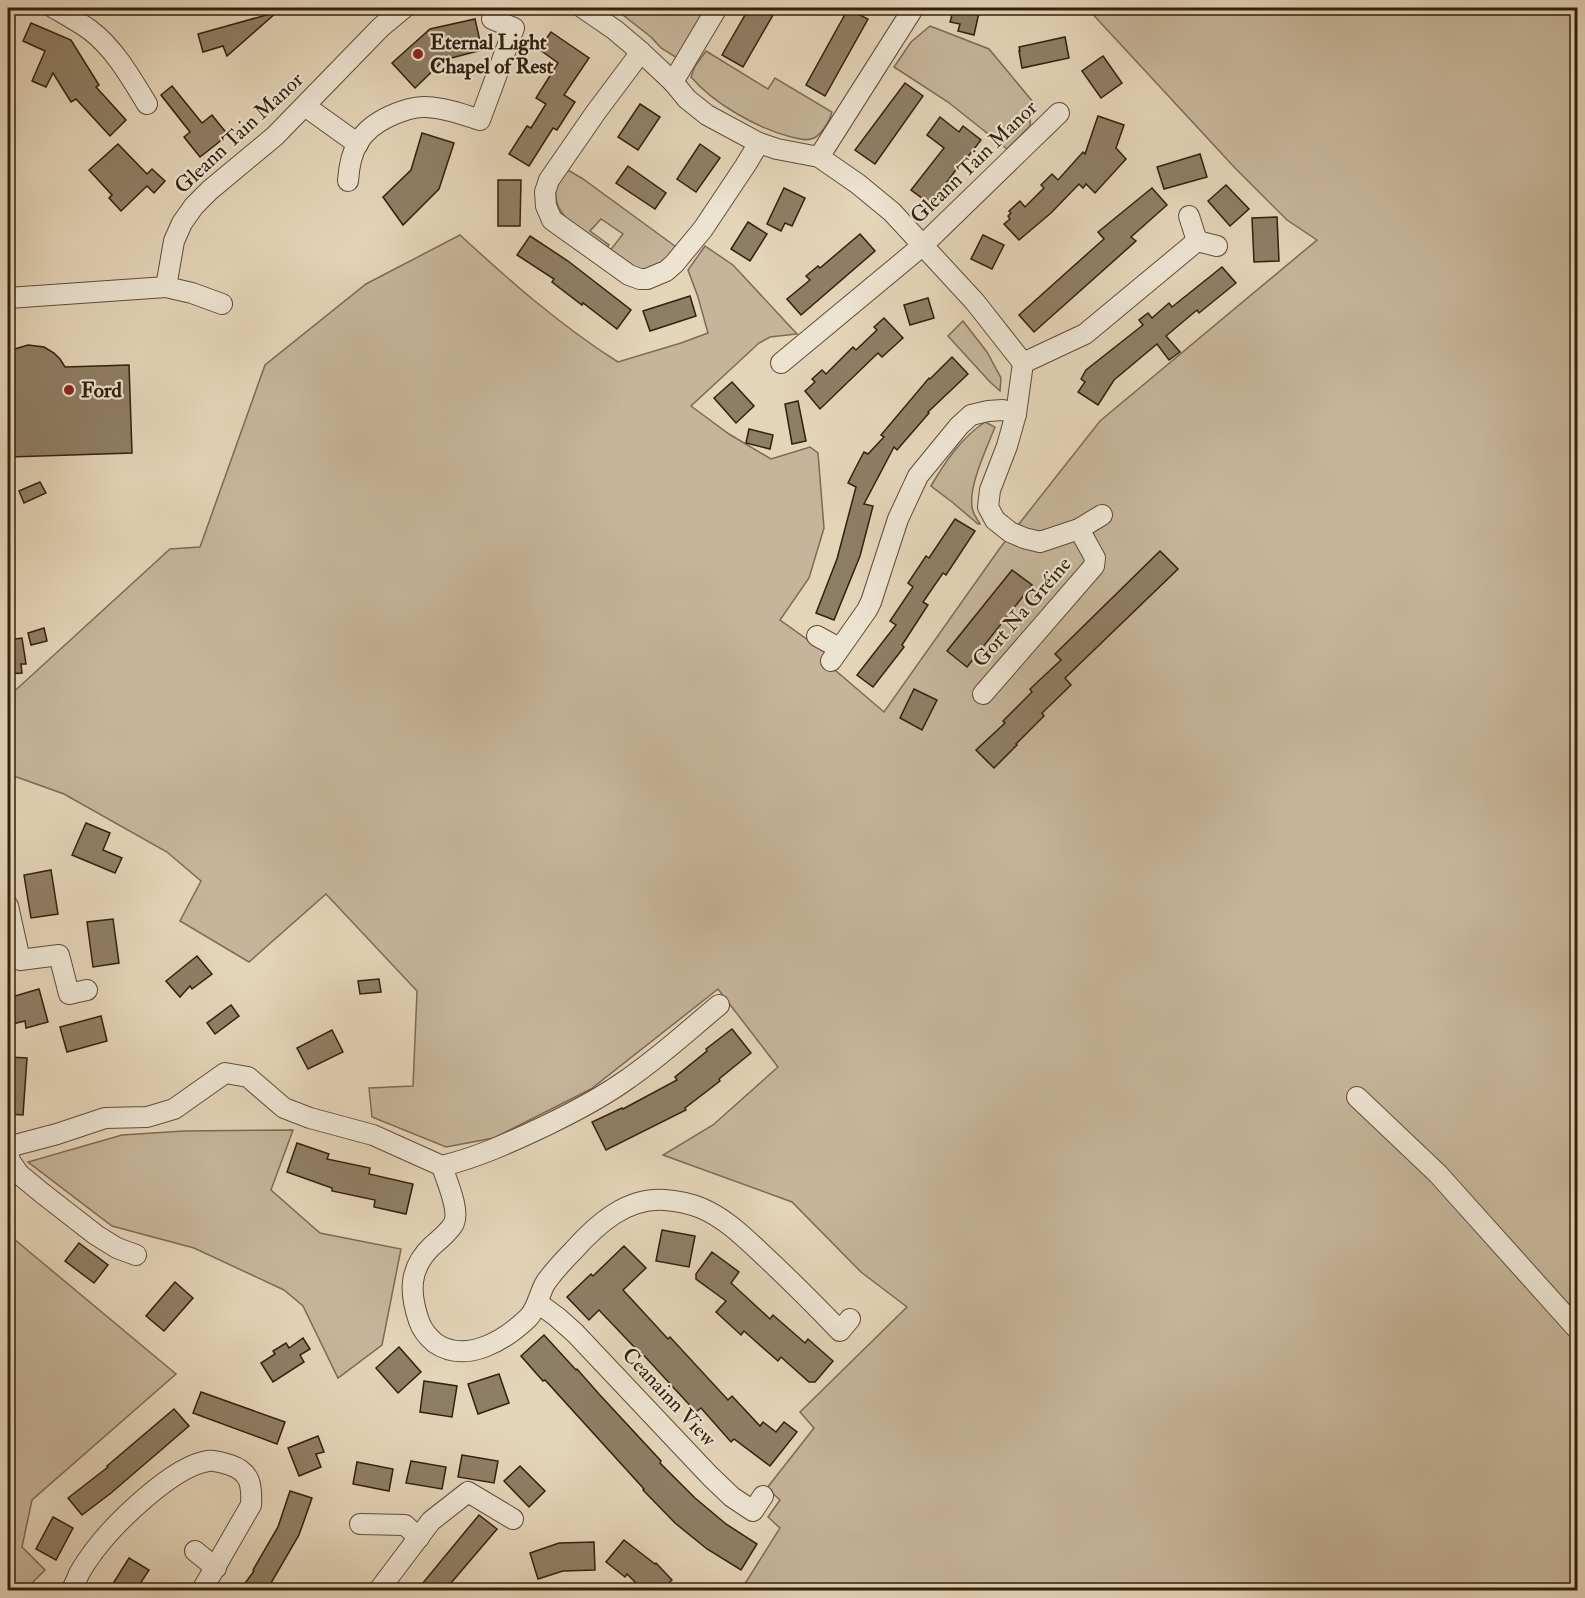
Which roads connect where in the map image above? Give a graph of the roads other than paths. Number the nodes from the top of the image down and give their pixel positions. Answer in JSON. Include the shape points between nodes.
{"nodes":[{"id":1,"x":54,"y":8,"type":"edge"},
{"id":2,"x":404,"y":8,"type":"edge"},
{"id":3,"x":583,"y":8,"type":"edge"},
{"id":4,"x":717,"y":8,"type":"edge"},
{"id":5,"x":911,"y":12,"type":"dead end"},
{"id":6,"x":492,"y":19,"type":"dead end"},
{"id":7,"x":640,"y":52,"type":"junction"},
{"id":8,"x":673,"y":82,"type":"junction"},
{"id":9,"x":147,"y":104,"type":"dead end"},
{"id":10,"x":305,"y":106,"type":"junction"},
{"id":11,"x":1059,"y":113,"type":"dead end"},
{"id":12,"x":759,"y":143,"type":"junction"},
{"id":13,"x":358,"y":144,"type":"junction"},
{"id":14,"x":819,"y":157,"type":"junction"},
{"id":15,"x":348,"y":181,"type":"dead end"},
{"id":16,"x":1189,"y":216,"type":"dead end"},
{"id":17,"x":1197,"y":241,"type":"junction"},
{"id":18,"x":922,"y":246,"type":"junction"},
{"id":19,"x":1217,"y":246,"type":"dead end"},
{"id":20,"x":165,"y":287,"type":"junction"},
{"id":21,"x":8,"y":298,"type":"edge"},
{"id":22,"x":222,"y":304,"type":"dead end"},
{"id":23,"x":781,"y":363,"type":"dead end"},
{"id":24,"x":1023,"y":363,"type":"junction"},
{"id":25,"x":1016,"y":414,"type":"junction"},
{"id":26,"x":1102,"y":515,"type":"dead end"},
{"id":27,"x":1079,"y":529,"type":"junction"},
{"id":28,"x":817,"y":636,"type":"dead end"},
{"id":29,"x":983,"y":694,"type":"dead end"},
{"id":30,"x":8,"y":906,"type":"edge"},
{"id":31,"x":14,"y":962,"type":"edge"},
{"id":32,"x":87,"y":990,"type":"dead end"},
{"id":33,"x":719,"y":1005,"type":"dead end"},
{"id":34,"x":1357,"y":1097,"type":"dead end"},
{"id":35,"x":8,"y":1147,"type":"edge"},
{"id":36,"x":8,"y":1152,"type":"edge"},
{"id":37,"x":442,"y":1166,"type":"junction"},
{"id":38,"x":136,"y":1255,"type":"dead end"},
{"id":39,"x":538,"y":1304,"type":"junction"},
{"id":40,"x":850,"y":1319,"type":"dead end"},
{"id":41,"x":1578,"y":1330,"type":"edge"},
{"id":42,"x":763,"y":1496,"type":"dead end"},
{"id":43,"x":513,"y":1519,"type":"dead end"},
{"id":44,"x":360,"y":1524,"type":"dead end"},
{"id":45,"x":419,"y":1538,"type":"junction"},
{"id":46,"x":195,"y":1551,"type":"dead end"},
{"id":47,"x":216,"y":1568,"type":"junction"},
{"id":48,"x":71,"y":1590,"type":"edge"},
{"id":49,"x":202,"y":1590,"type":"edge"},
{"id":50,"x":379,"y":1590,"type":"edge"}],
"edges":[{"from":1,"to":9,"type":"street","via":[[90,30],[109,48]]},
{"from":2,"to":10,"type":"street","name":"Gleann Tain Manor"},
{"from":3,"to":7,"type":"street","name":"Gleann Tain Manor"},
{"from":4,"to":8,"type":"street"},
{"from":5,"to":14,"type":"street"},
{"from":6,"to":13,"type":"street","via":[[514,28],[480,120],[441,108],[401,111],[378,122],[363,134]]},
{"from":7,"to":8,"type":"street","name":"Gleann Tain Manor"},
{"from":7,"to":12,"type":"street","via":[[549,180],[546,206],[552,220],[564,230],[629,275],[640,279],[656,276],[674,264],[704,229]]},
{"from":8,"to":12,"type":"street","name":"Gleann Tain Manor","via":[[707,115]]},
{"from":10,"to":13,"type":"street"},
{"from":10,"to":20,"type":"street","name":"Gleann Tain Manor","via":[[194,206],[174,241]]},
{"from":11,"to":18,"type":"street","name":"Gleann Tain Manor"},
{"from":12,"to":14,"type":"street","name":"Gleann Tain Manor"},
{"from":13,"to":15,"type":"street"},
{"from":14,"to":18,"type":"street","name":"Gleann Tain Manor","via":[[892,212]]},
{"from":16,"to":17,"type":"street"},
{"from":17,"to":19,"type":"street"},
{"from":17,"to":24,"type":"street","via":[[1085,334]]},
{"from":18,"to":23,"type":"street","name":"Gleann Tain Manor"},
{"from":18,"to":24,"type":"street"},
{"from":20,"to":21,"type":"street"},
{"from":20,"to":22,"type":"street"},
{"from":24,"to":25,"type":"street","name":"Gort Na Gréine"},
{"from":25,"to":27,"type":"street","name":"Gort Na Gréine","via":[[988,507],[1010,532],[1040,542]]},
{"from":25,"to":28,"type":"street","via":[[988,411],[971,415],[959,426],[918,476],[867,610],[835,655]]},
{"from":26,"to":27,"type":"street","name":"Gort Na Gréine"},
{"from":27,"to":29,"type":"street","name":"Gort Na Gréine","via":[[1095,558],[1094,566]]},
{"from":30,"to":31,"type":"street"},
{"from":31,"to":32,"type":"street","via":[[60,955],[69,994]]},
{"from":33,"to":37,"type":"street","via":[[603,1096],[515,1141]]},
{"from":34,"to":41,"type":"street","via":[[1438,1174]]},
{"from":35,"to":37,"type":"street","via":[[105,1118],[147,1117],[174,1109],[225,1073],[248,1077],[284,1108],[373,1135]]},
{"from":36,"to":38,"type":"street","via":[[19,1174],[42,1193],[96,1235]]},
{"from":37,"to":39,"type":"street","via":[[455,1210],[454,1223],[418,1262],[414,1276],[420,1323],[428,1338],[459,1352],[479,1349],[517,1328]]},
{"from":39,"to":40,"type":"street","via":[[545,1283],[592,1230],[614,1213],[640,1203],[664,1200],[700,1208],[718,1217],[777,1267],[840,1331]]},
{"from":39,"to":42,"type":"street","name":"Ceanainn View","via":[[575,1333],[732,1497],[753,1511]]},
{"from":43,"to":45,"type":"street","via":[[468,1492],[431,1521]]},
{"from":44,"to":45,"type":"street","via":[[405,1525]]},
{"from":45,"to":50,"type":"street"},
{"from":46,"to":47,"type":"street"},
{"from":47,"to":48,"type":"street","via":[[251,1505],[252,1489],[238,1468],[208,1461],[178,1473],[134,1508],[96,1549]]},
{"from":47,"to":49,"type":"street"}]}
